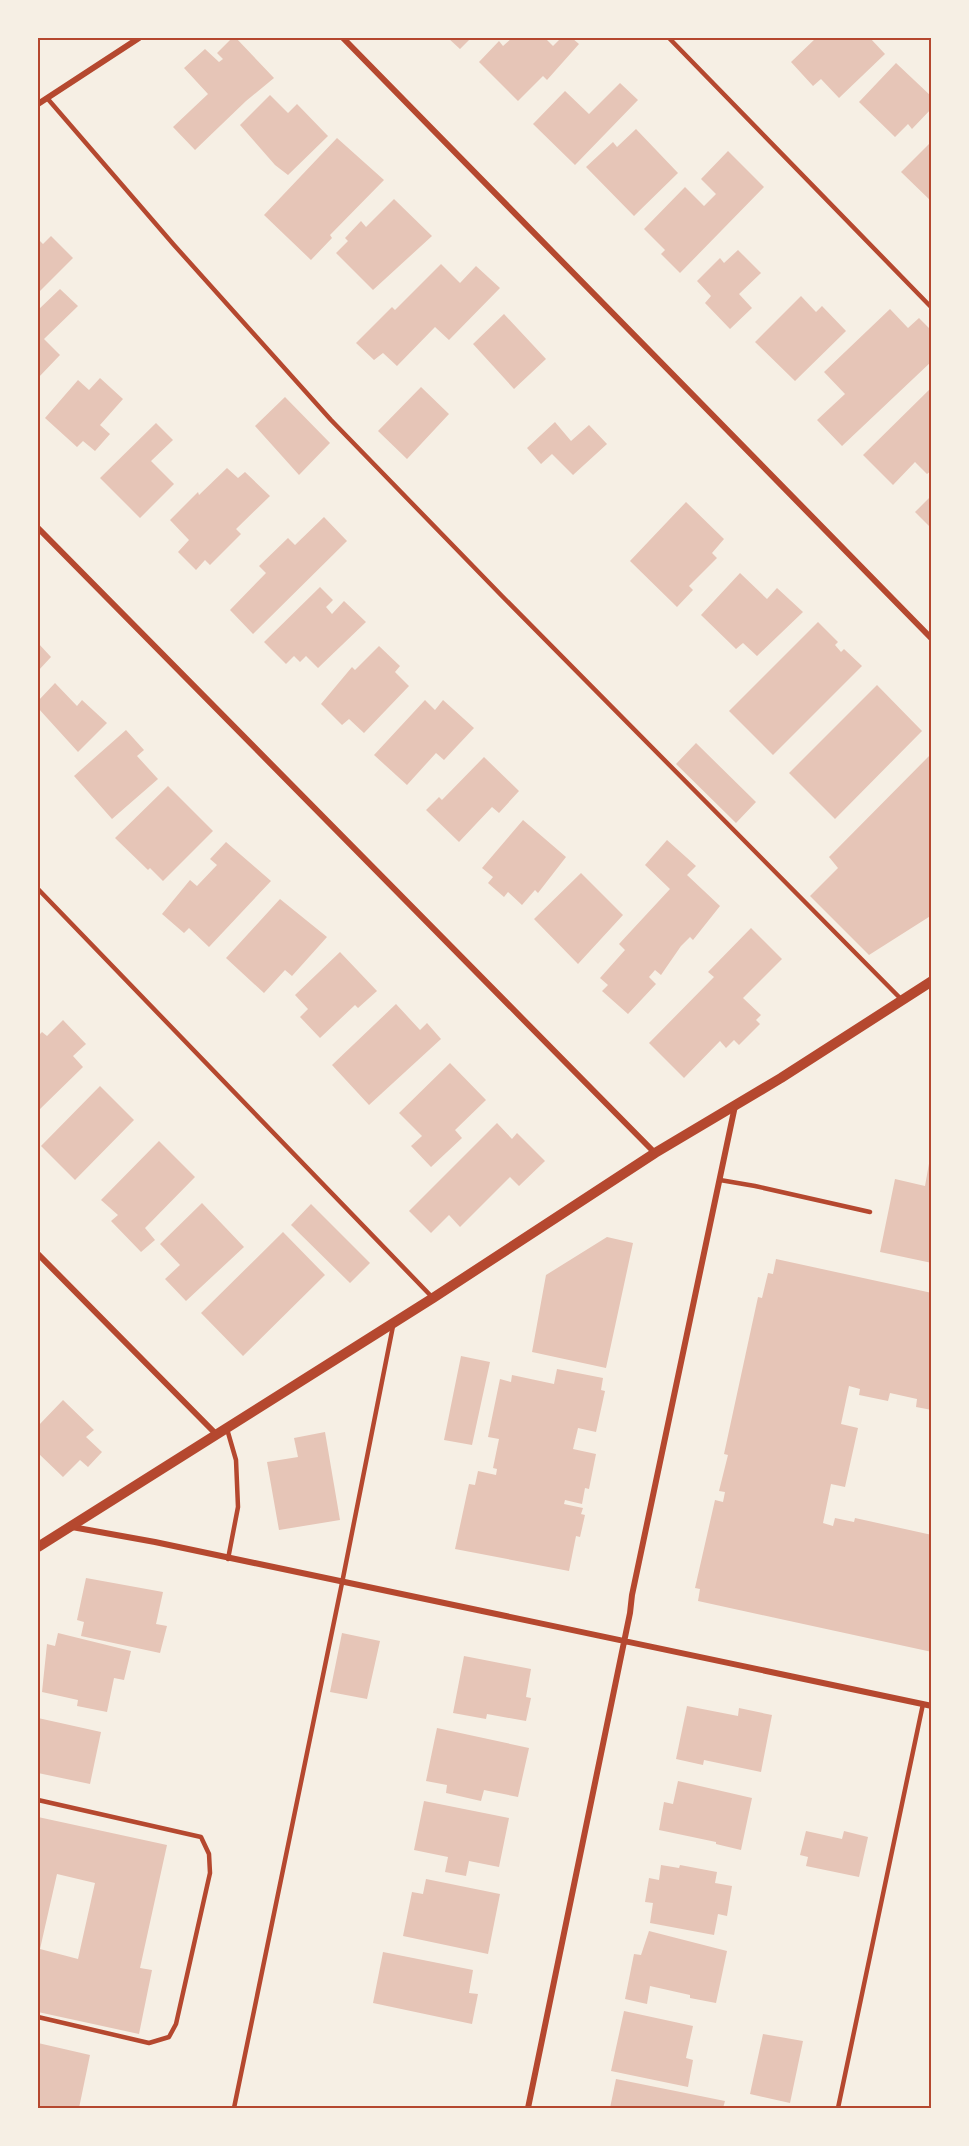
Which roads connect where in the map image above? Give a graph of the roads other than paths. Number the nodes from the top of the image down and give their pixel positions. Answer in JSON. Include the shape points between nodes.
{"nodes":[{"id":1,"x":139,"y":38,"type":"edge"},
{"id":2,"x":343,"y":38,"type":"edge"},
{"id":3,"x":669,"y":38,"type":"edge"},
{"id":4,"x":47,"y":98,"type":"junction"},
{"id":5,"x":38,"y":104,"type":"edge"},
{"id":6,"x":932,"y":308,"type":"edge"},
{"id":7,"x":38,"y":528,"type":"edge"},
{"id":8,"x":932,"y":639,"type":"edge"},
{"id":9,"x":38,"y":889,"type":"edge"},
{"id":10,"x":932,"y":981,"type":"edge"},
{"id":11,"x":901,"y":999,"type":"junction"},
{"id":12,"x":735,"y":1106,"type":"junction"},
{"id":13,"x":655,"y":1153,"type":"junction"},
{"id":14,"x":720,"y":1180,"type":"junction"},
{"id":15,"x":870,"y":1212,"type":"dead end"},
{"id":16,"x":38,"y":1254,"type":"edge"},
{"id":17,"x":433,"y":1298,"type":"junction"},
{"id":18,"x":394,"y":1320,"type":"junction"},
{"id":19,"x":227,"y":1427,"type":"junction"},
{"id":20,"x":215,"y":1433,"type":"junction"},
{"id":21,"x":69,"y":1527,"type":"junction"},
{"id":22,"x":38,"y":1547,"type":"edge"},
{"id":23,"x":228,"y":1559,"type":"junction"},
{"id":24,"x":342,"y":1583,"type":"junction"},
{"id":25,"x":623,"y":1642,"type":"junction"},
{"id":26,"x":923,"y":1704,"type":"junction"},
{"id":27,"x":932,"y":1706,"type":"edge"},
{"id":28,"x":38,"y":1800,"type":"edge"},
{"id":29,"x":38,"y":2017,"type":"edge"},
{"id":30,"x":234,"y":2109,"type":"edge"},
{"id":31,"x":528,"y":2109,"type":"edge"},
{"id":32,"x":838,"y":2109,"type":"edge"}],
"edges":[{"from":1,"to":4,"type":"street"},
{"from":2,"to":8,"type":"street"},
{"from":3,"to":6,"type":"lane"},
{"from":4,"to":5,"type":"street"},
{"from":4,"to":11,"type":"lane","via":[[331,420]]},
{"from":7,"to":13,"type":"street"},
{"from":9,"to":17,"type":"lane"},
{"from":10,"to":11,"type":"street"},
{"from":11,"to":12,"type":"street"},
{"from":12,"to":13,"type":"street"},
{"from":12,"to":14,"type":"street"},
{"from":13,"to":17,"type":"street"},
{"from":14,"to":15,"type":"lane"},
{"from":14,"to":25,"type":"street"},
{"from":16,"to":20,"type":"street"},
{"from":17,"to":18,"type":"street"},
{"from":18,"to":19,"type":"street"},
{"from":18,"to":24,"type":"lane"},
{"from":19,"to":20,"type":"street"},
{"from":19,"to":23,"type":"lane","via":[[236,1460],[238,1507]]},
{"from":20,"to":21,"type":"street"},
{"from":21,"to":22,"type":"street"},
{"from":21,"to":23,"type":"street"},
{"from":23,"to":24,"type":"street"},
{"from":24,"to":25,"type":"street"},
{"from":24,"to":30,"type":"lane"},
{"from":25,"to":26,"type":"street"},
{"from":25,"to":31,"type":"street"},
{"from":26,"to":27,"type":"street"},
{"from":26,"to":32,"type":"lane"},
{"from":28,"to":29,"type":"lane","via":[[201,1837],[209,1854],[210,1873],[176,2024],[169,2037],[149,2043]]}]}
